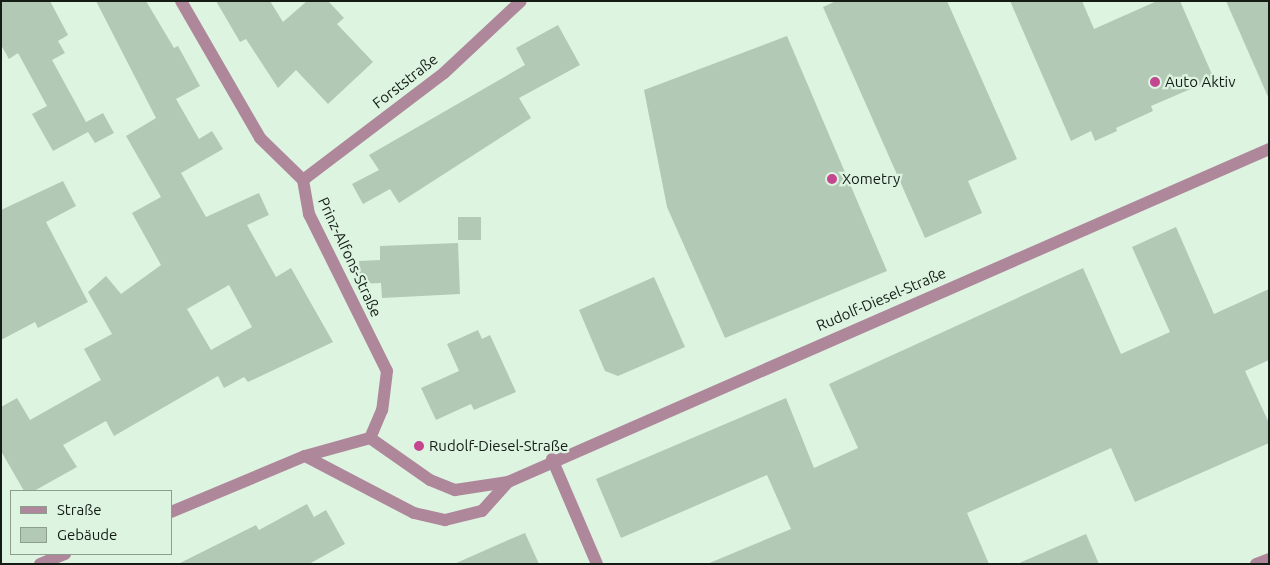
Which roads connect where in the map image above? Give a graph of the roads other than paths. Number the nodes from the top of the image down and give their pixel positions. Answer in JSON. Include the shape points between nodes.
{"nodes":[{"id":1,"x":181,"y":1,"type":"edge"},
{"id":2,"x":521,"y":1,"type":"edge"},
{"id":3,"x":1269,"y":149,"type":"edge"},
{"id":4,"x":303,"y":180,"type":"junction"},
{"id":5,"x":370,"y":438,"type":"junction"},
{"id":6,"x":305,"y":456,"type":"junction"},
{"id":7,"x":552,"y":459,"type":"junction"},
{"id":8,"x":508,"y":482,"type":"junction"},
{"id":9,"x":172,"y":512,"type":"edge"},
{"id":10,"x":63,"y":555,"type":"edge"},
{"id":11,"x":1269,"y":559,"type":"edge"},
{"id":12,"x":40,"y":564,"type":"edge"},
{"id":13,"x":597,"y":564,"type":"edge"},
{"id":14,"x":1256,"y":564,"type":"edge"}],
"edges":[{"from":1,"to":4,"type":"street","via":[[260,138]]},
{"from":2,"to":4,"type":"street","name":"Forststraße","via":[[444,73]]},
{"from":3,"to":7,"type":"street","name":"Rudolf-Diesel-Straße"},
{"from":4,"to":5,"type":"street","name":"Prinz-Alfons-Straße","via":[[309,214],[387,371],[382,410]]},
{"from":5,"to":6,"type":"street"},
{"from":5,"to":8,"type":"street","name":"Rudolf-Diesel-Straße","via":[[430,480],[455,490]]},
{"from":6,"to":8,"type":"street","name":"Rudolf-Diesel-Straße","via":[[414,513],[445,520],[482,511]]},
{"from":6,"to":9,"type":"street"},
{"from":7,"to":8,"type":"street","name":"Rudolf-Diesel-Straße"},
{"from":7,"to":13,"type":"street"},
{"from":10,"to":12,"type":"street"},
{"from":11,"to":14,"type":"street"}]}
